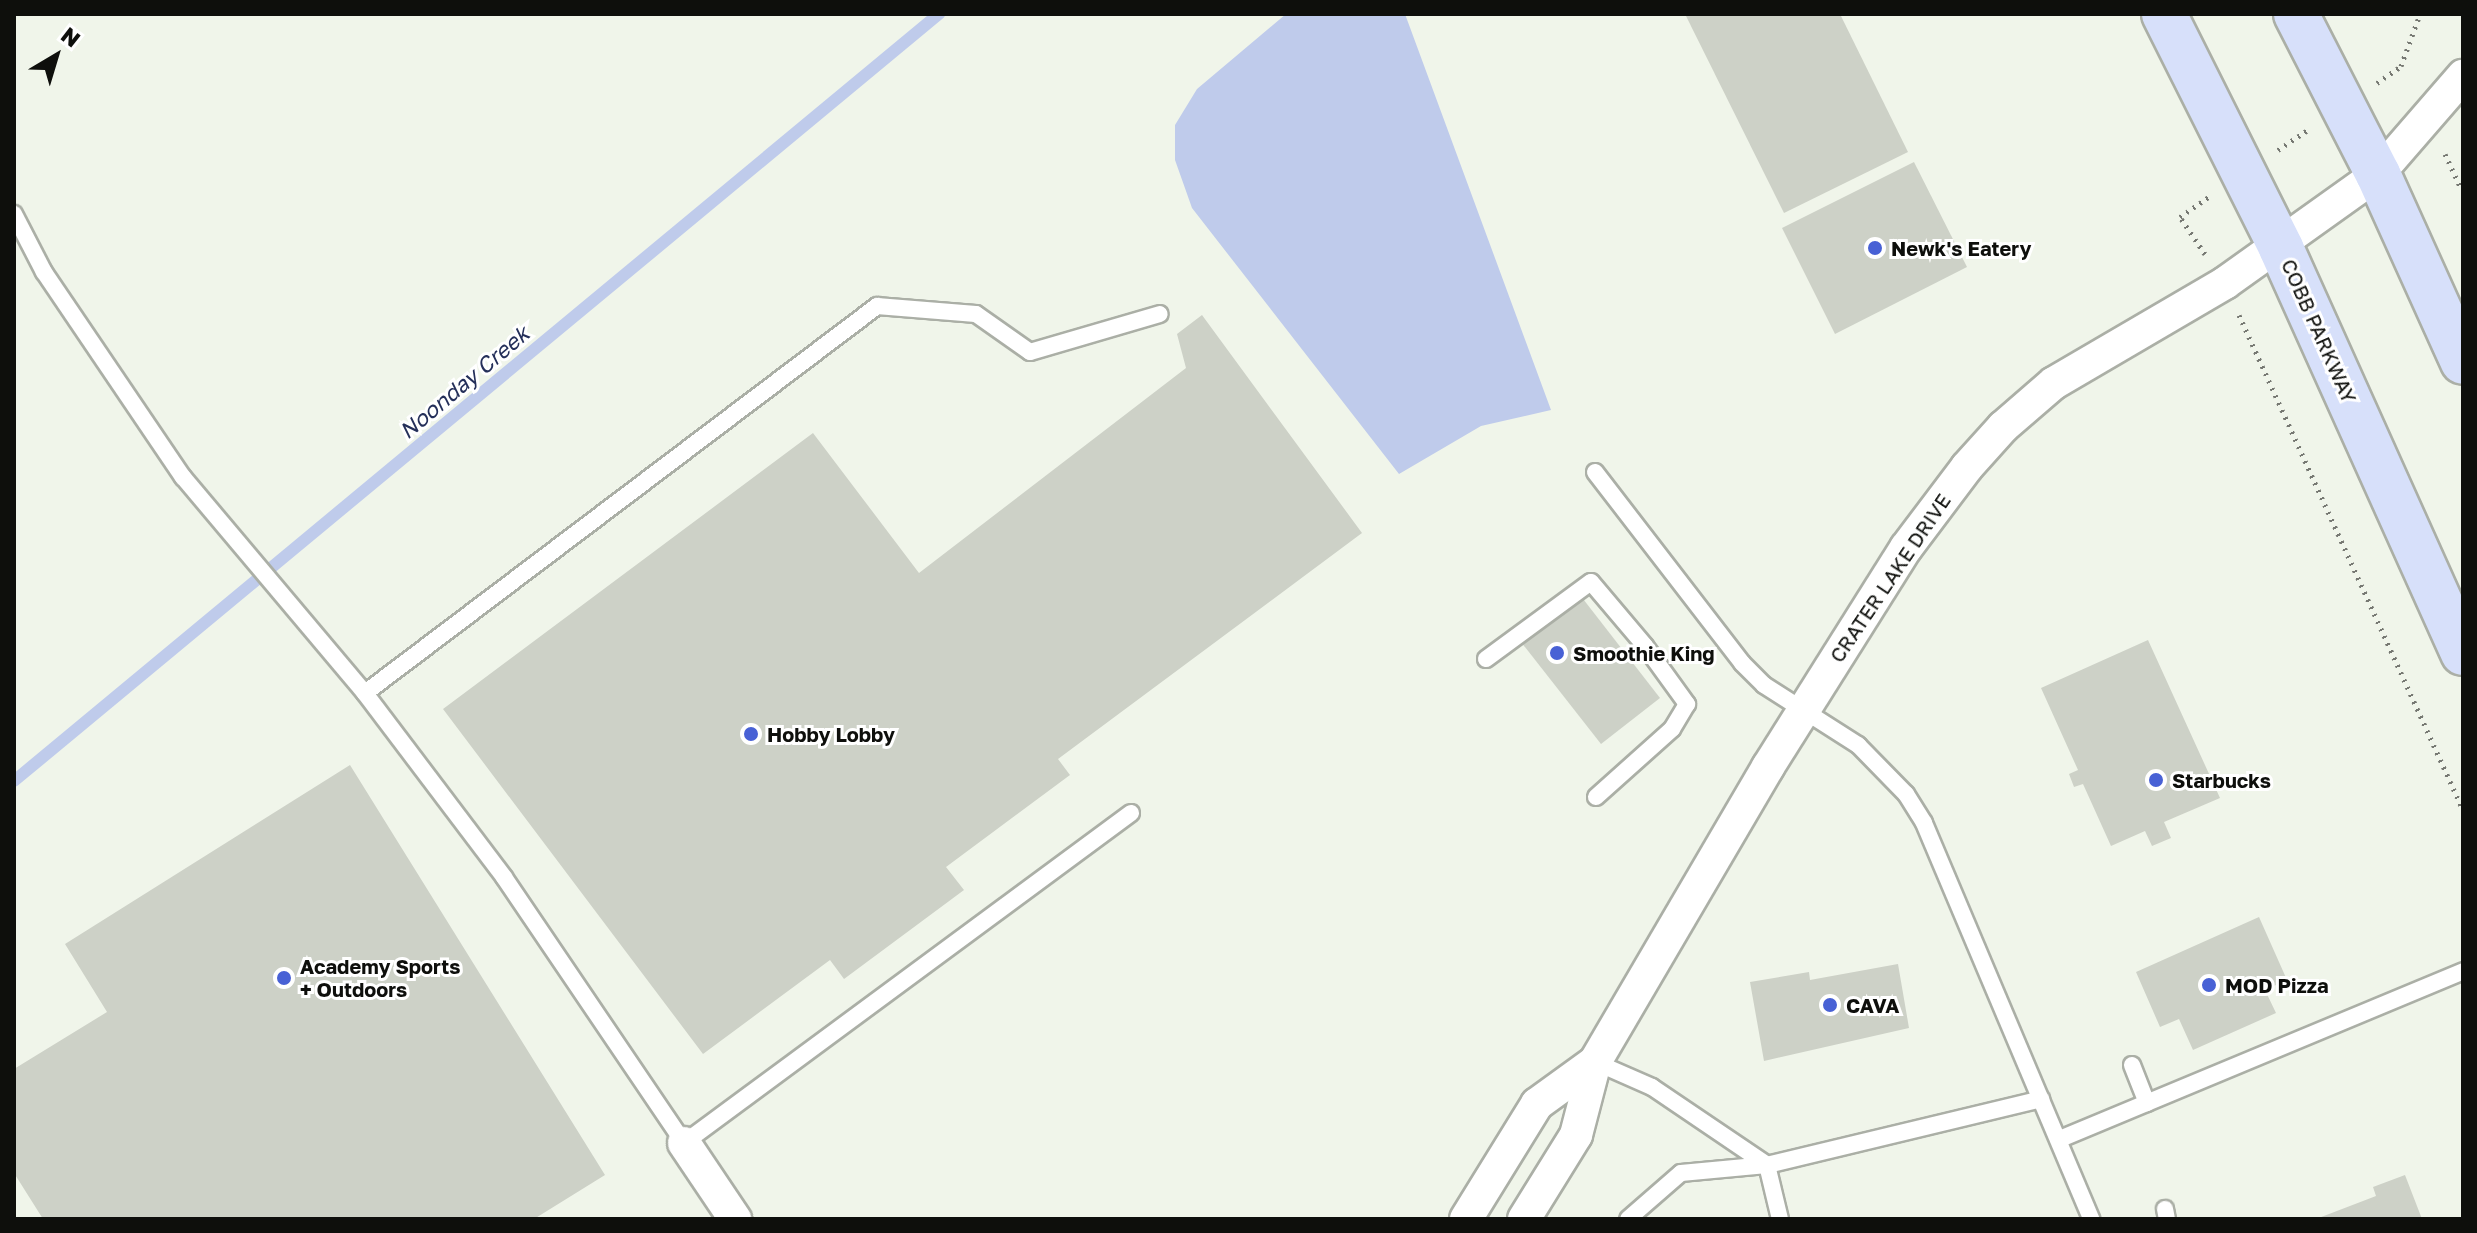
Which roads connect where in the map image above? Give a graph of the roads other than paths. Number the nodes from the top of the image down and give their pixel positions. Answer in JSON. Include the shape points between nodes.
{"nodes":[{"id":1,"x":2164,"y":14,"type":"edge"},
{"id":2,"x":2296,"y":14,"type":"edge"},
{"id":3,"x":2463,"y":76,"type":"edge"},
{"id":4,"x":2378,"y":174,"type":"junction"},
{"id":5,"x":14,"y":214,"type":"edge"},
{"id":6,"x":2281,"y":248,"type":"junction"},
{"id":7,"x":1160,"y":314,"type":"dead end"},
{"id":8,"x":2463,"y":362,"type":"edge"},
{"id":9,"x":1595,"y":472,"type":"dead end"},
{"id":10,"x":2463,"y":653,"type":"edge"},
{"id":11,"x":1486,"y":659,"type":"dead end"},
{"id":12,"x":365,"y":693,"type":"junction"},
{"id":13,"x":1804,"y":710,"type":"junction"},
{"id":14,"x":1596,"y":797,"type":"dead end"},
{"id":15,"x":1131,"y":813,"type":"dead end"},
{"id":16,"x":2463,"y":971,"type":"edge"},
{"id":17,"x":1595,"y":1062,"type":"junction"},
{"id":18,"x":2132,"y":1065,"type":"dead end"},
{"id":19,"x":2041,"y":1099,"type":"junction"},
{"id":20,"x":2147,"y":1103,"type":"junction"},
{"id":21,"x":2060,"y":1139,"type":"junction"},
{"id":22,"x":684,"y":1143,"type":"junction"},
{"id":23,"x":1767,"y":1165,"type":"junction"},
{"id":24,"x":735,"y":1219,"type":"edge"},
{"id":25,"x":1466,"y":1219,"type":"edge"},
{"id":26,"x":1524,"y":1219,"type":"edge"},
{"id":27,"x":1628,"y":1219,"type":"edge"},
{"id":28,"x":1780,"y":1219,"type":"edge"},
{"id":29,"x":2091,"y":1219,"type":"edge"}],
"edges":[{"from":1,"to":6,"type":"main road","name":"COBB PARKWAY"},
{"from":2,"to":4,"type":"main road"},
{"from":3,"to":4,"type":"street","name":"CRATER LAKE DRIVE"},
{"from":4,"to":6,"type":"street","name":"CRATER LAKE DRIVE"},
{"from":4,"to":8,"type":"main road"},
{"from":5,"to":12,"type":"lane","via":[[44,272],[183,477]]},
{"from":6,"to":10,"type":"main road","name":"COBB PARKWAY"},
{"from":6,"to":13,"type":"street","name":"CRATER LAKE DRIVE","via":[[2054,383],[2003,427],[1906,548]]},
{"from":7,"to":12,"type":"lane","via":[[1030,352],[976,314],[877,306]]},
{"from":9,"to":13,"type":"lane","via":[[1742,663],[1764,685]]},
{"from":11,"to":14,"type":"lane","via":[[1591,582],[1645,646],[1687,704],[1672,729]]},
{"from":12,"to":22,"type":"lane","via":[[504,877]]},
{"from":13,"to":17,"type":"street","name":"CRATER LAKE DRIVE"},
{"from":13,"to":19,"type":"lane","via":[[1886,770],[1924,823]]},
{"from":15,"to":22,"type":"lane"},
{"from":16,"to":20,"type":"lane"},
{"from":17,"to":23,"type":"lane","via":[[1652,1087]]},
{"from":17,"to":25,"type":"street","name":"CRATER LAKE DRIVE","via":[[1537,1104]]},
{"from":17,"to":26,"type":"street","name":"CRATER LAKE DRIVE","via":[[1576,1135]]},
{"from":18,"to":20,"type":"lane"},
{"from":19,"to":21,"type":"lane"},
{"from":19,"to":23,"type":"lane"},
{"from":20,"to":21,"type":"lane"},
{"from":21,"to":29,"type":"lane"},
{"from":22,"to":24,"type":"street"},
{"from":23,"to":27,"type":"lane","via":[[1681,1173]]},
{"from":23,"to":28,"type":"lane"}]}
